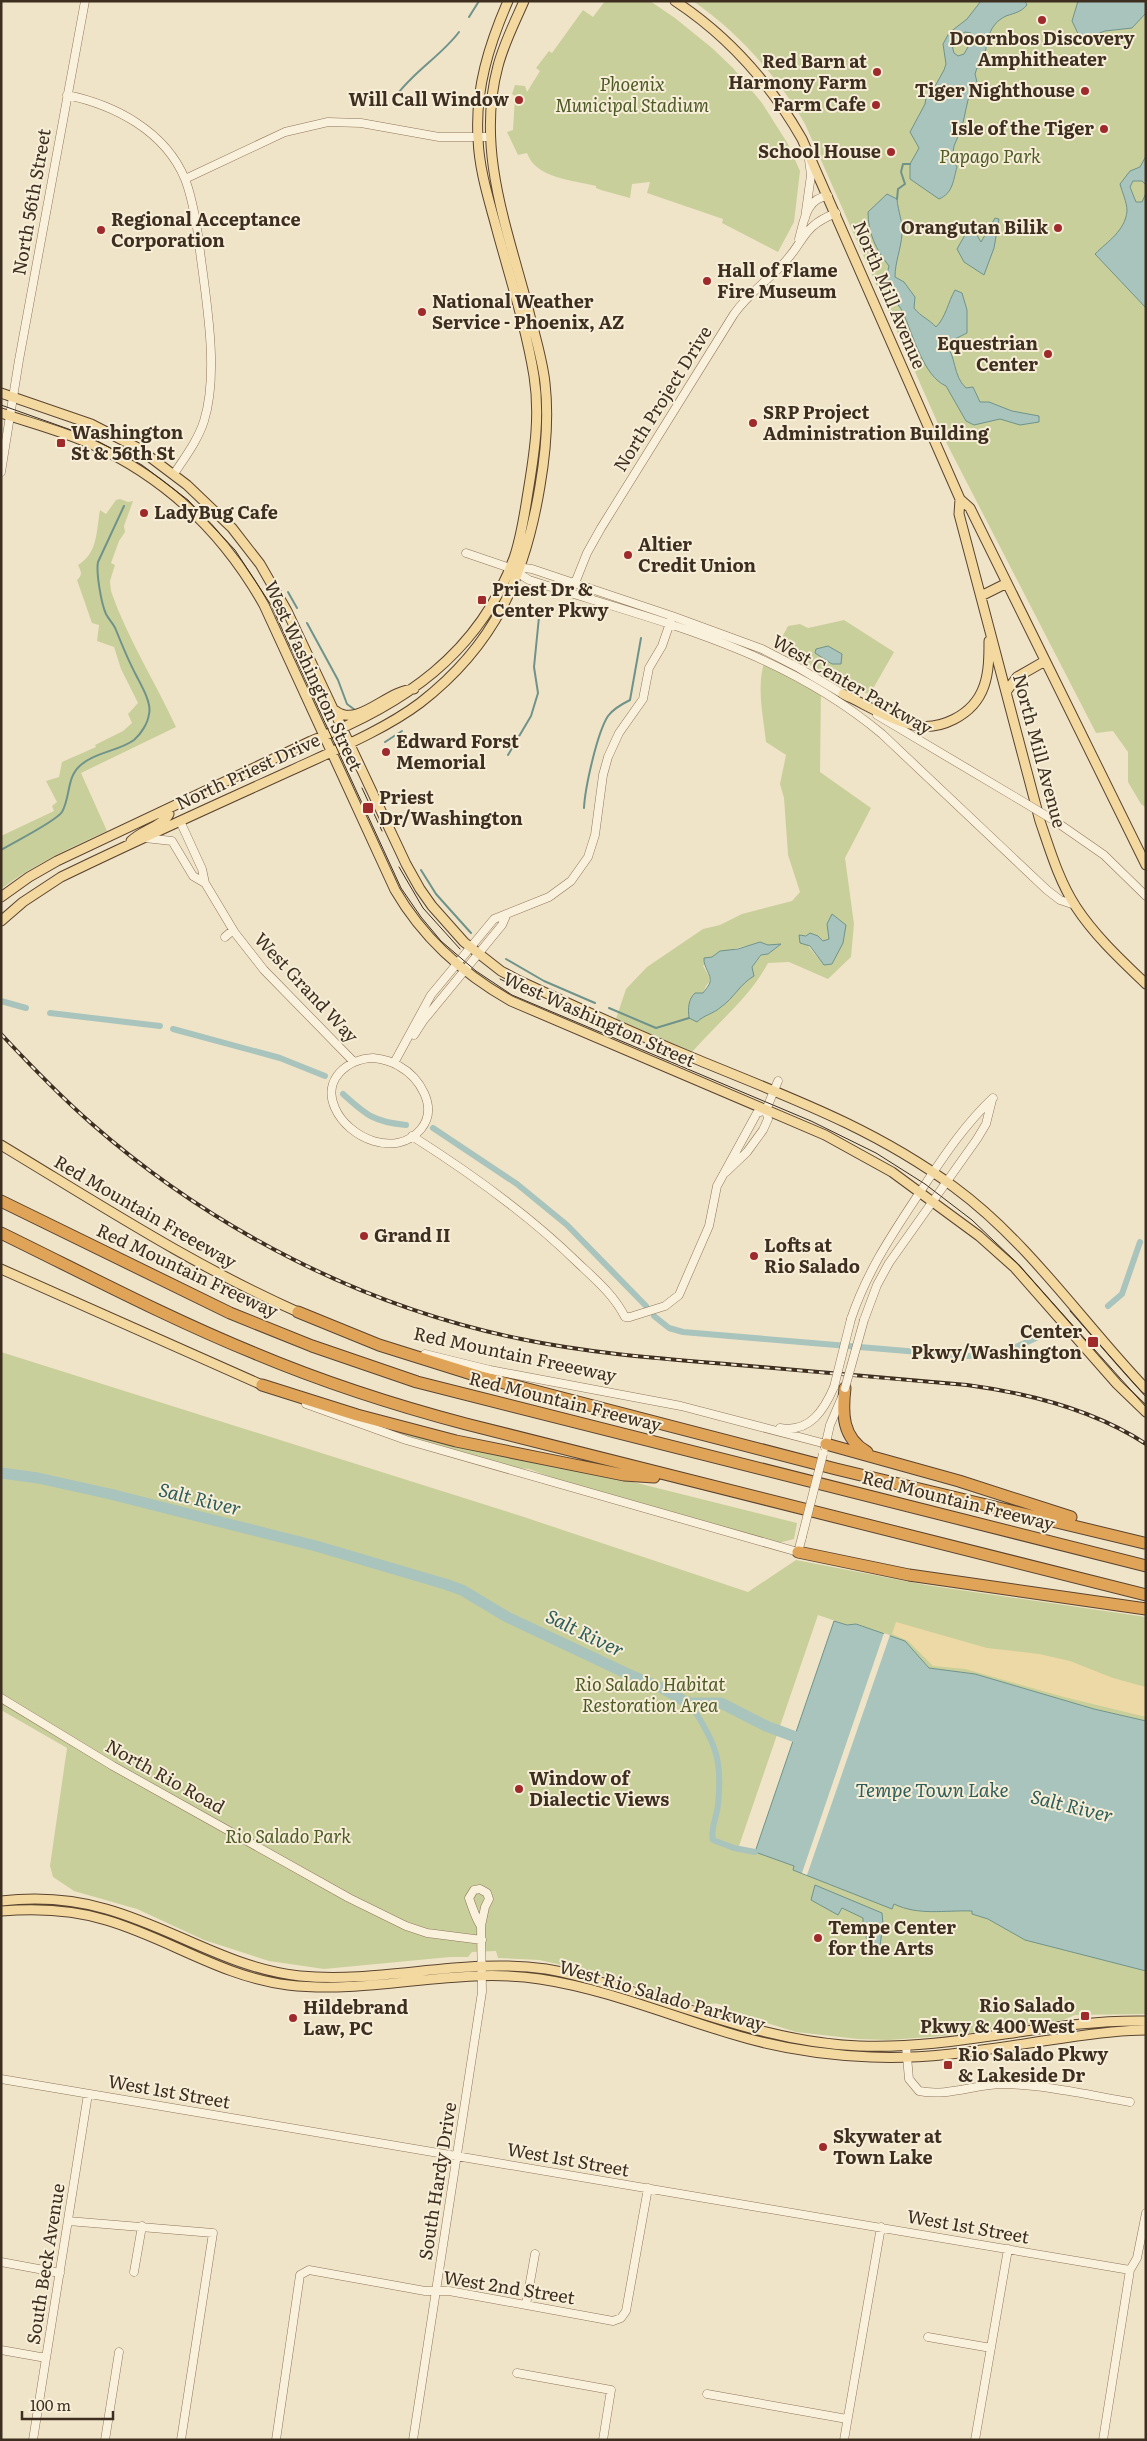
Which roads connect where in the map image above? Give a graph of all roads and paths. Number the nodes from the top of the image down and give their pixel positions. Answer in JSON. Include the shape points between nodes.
{"nodes":[{"id":1,"x":85,"y":1,"type":"edge"},
{"id":2,"x":508,"y":1,"type":"edge"},
{"id":3,"x":524,"y":1,"type":"edge"},
{"id":4,"x":675,"y":1,"type":"edge"},
{"id":5,"x":67,"y":95,"type":"junction"},
{"id":6,"x":489,"y":137,"type":"junction"},
{"id":7,"x":478,"y":138,"type":"junction"},
{"id":8,"x":807,"y":148,"type":"junction"},
{"id":9,"x":185,"y":179,"type":"junction"},
{"id":10,"x":828,"y":196,"type":"junction"},
{"id":11,"x":836,"y":213,"type":"junction"},
{"id":12,"x":805,"y":218,"type":"junction"},
{"id":13,"x":796,"y":246,"type":"junction"},
{"id":14,"x":1,"y":393,"type":"edge"},
{"id":15,"x":14,"y":397,"type":"junction"},
{"id":16,"x":11,"y":412,"type":"junction"},
{"id":17,"x":1,"y":413,"type":"edge"},
{"id":18,"x":1,"y":472,"type":"edge"},
{"id":19,"x":174,"y":474,"type":"junction"},
{"id":20,"x":960,"y":500,"type":"junction"},
{"id":21,"x":466,"y":553,"type":"dead end"},
{"id":22,"x":510,"y":568,"type":"junction"},
{"id":23,"x":520,"y":570,"type":"junction"},
{"id":24,"x":1007,"y":582,"type":"junction"},
{"id":25,"x":575,"y":583,"type":"junction"},
{"id":26,"x":981,"y":596,"type":"junction"},
{"id":27,"x":672,"y":616,"type":"junction"},
{"id":28,"x":669,"y":624,"type":"junction"},
{"id":29,"x":990,"y":631,"type":"junction"},
{"id":30,"x":1045,"y":661,"type":"junction"},
{"id":31,"x":414,"y":689,"type":"junction"},
{"id":32,"x":1006,"y":692,"type":"junction"},
{"id":33,"x":843,"y":694,"type":"junction"},
{"id":34,"x":334,"y":710,"type":"junction"},
{"id":35,"x":344,"y":730,"type":"junction"},
{"id":36,"x":324,"y":737,"type":"junction"},
{"id":37,"x":350,"y":742,"type":"junction"},
{"id":38,"x":331,"y":752,"type":"junction"},
{"id":39,"x":168,"y":809,"type":"junction"},
{"id":40,"x":180,"y":821,"type":"junction"},
{"id":41,"x":143,"y":838,"type":"junction"},
{"id":42,"x":128,"y":844,"type":"junction"},
{"id":43,"x":1146,"y":865,"type":"edge"},
{"id":44,"x":205,"y":883,"type":"junction"},
{"id":45,"x":1146,"y":896,"type":"edge"},
{"id":46,"x":1,"y":897,"type":"edge"},
{"id":47,"x":1075,"y":905,"type":"junction"},
{"id":48,"x":506,"y":916,"type":"junction"},
{"id":49,"x":1,"y":921,"type":"edge"},
{"id":50,"x":233,"y":930,"type":"junction"},
{"id":51,"x":225,"y":937,"type":"dead end"},
{"id":52,"x":470,"y":947,"type":"junction"},
{"id":53,"x":479,"y":954,"type":"junction"},
{"id":54,"x":456,"y":964,"type":"junction"},
{"id":55,"x":465,"y":970,"type":"junction"},
{"id":56,"x":1146,"y":984,"type":"edge"},
{"id":57,"x":354,"y":1062,"type":"junction"},
{"id":58,"x":396,"y":1064,"type":"junction"},
{"id":59,"x":776,"y":1086,"type":"junction"},
{"id":60,"x":766,"y":1110,"type":"junction"},
{"id":61,"x":412,"y":1136,"type":"junction"},
{"id":62,"x":1,"y":1145,"type":"edge"},
{"id":63,"x":933,"y":1173,"type":"junction"},
{"id":64,"x":723,"y":1174,"type":"junction"},
{"id":65,"x":946,"y":1181,"type":"junction"},
{"id":66,"x":920,"y":1191,"type":"junction"},
{"id":67,"x":932,"y":1200,"type":"junction"},
{"id":68,"x":1,"y":1201,"type":"edge"},
{"id":69,"x":1,"y":1233,"type":"edge"},
{"id":70,"x":1,"y":1269,"type":"edge"},
{"id":71,"x":298,"y":1312,"type":"junction"},
{"id":72,"x":262,"y":1385,"type":"junction"},
{"id":73,"x":840,"y":1387,"type":"junction"},
{"id":74,"x":1146,"y":1389,"type":"edge"},
{"id":75,"x":1146,"y":1412,"type":"edge"},
{"id":76,"x":734,"y":1419,"type":"junction"},
{"id":77,"x":824,"y":1449,"type":"junction"},
{"id":78,"x":887,"y":1460,"type":"junction"},
{"id":79,"x":692,"y":1481,"type":"junction"},
{"id":80,"x":1145,"y":1543,"type":"edge"},
{"id":81,"x":798,"y":1552,"type":"junction"},
{"id":82,"x":1146,"y":1566,"type":"edge"},
{"id":83,"x":1146,"y":1595,"type":"edge"},
{"id":84,"x":1146,"y":1608,"type":"edge"},
{"id":85,"x":1,"y":1698,"type":"edge"},
{"id":86,"x":1,"y":1901,"type":"edge"},
{"id":87,"x":474,"y":1907,"type":"junction"},
{"id":88,"x":485,"y":1907,"type":"junction"},
{"id":89,"x":1,"y":1911,"type":"edge"},
{"id":90,"x":481,"y":1926,"type":"junction"},
{"id":91,"x":482,"y":1940,"type":"junction"},
{"id":92,"x":220,"y":1956,"type":"junction"},
{"id":93,"x":483,"y":1965,"type":"junction"},
{"id":94,"x":216,"y":1966,"type":"junction"},
{"id":95,"x":484,"y":1975,"type":"junction"},
{"id":96,"x":1146,"y":2021,"type":"edge"},
{"id":97,"x":1146,"y":2030,"type":"edge"},
{"id":98,"x":906,"y":2046,"type":"junction"},
{"id":99,"x":906,"y":2057,"type":"junction"},
{"id":100,"x":1,"y":2079,"type":"edge"},
{"id":101,"x":88,"y":2094,"type":"junction"},
{"id":102,"x":1130,"y":2102,"type":"dead end"},
{"id":103,"x":457,"y":2156,"type":"junction"},
{"id":104,"x":648,"y":2188,"type":"junction"},
{"id":105,"x":1146,"y":2213,"type":"edge"},
{"id":106,"x":68,"y":2221,"type":"junction"},
{"id":107,"x":142,"y":2226,"type":"junction"},
{"id":108,"x":881,"y":2227,"type":"junction"},
{"id":109,"x":1144,"y":2234,"type":"edge"},
{"id":110,"x":1008,"y":2249,"type":"junction"},
{"id":111,"x":535,"y":2254,"type":"dead end"},
{"id":112,"x":1,"y":2262,"type":"edge"},
{"id":113,"x":1130,"y":2270,"type":"junction"},
{"id":114,"x":134,"y":2272,"type":"dead end"},
{"id":115,"x":60,"y":2273,"type":"junction"},
{"id":116,"x":436,"y":2290,"type":"junction"},
{"id":117,"x":526,"y":2305,"type":"junction"},
{"id":118,"x":928,"y":2337,"type":"dead end"},
{"id":119,"x":991,"y":2348,"type":"junction"},
{"id":120,"x":1,"y":2350,"type":"edge"},
{"id":121,"x":119,"y":2352,"type":"dead end"},
{"id":122,"x":46,"y":2358,"type":"junction"},
{"id":123,"x":517,"y":2373,"type":"dead end"},
{"id":124,"x":707,"y":2394,"type":"dead end"},
{"id":125,"x":847,"y":2419,"type":"junction"},
{"id":126,"x":33,"y":2440,"type":"edge"},
{"id":127,"x":105,"y":2440,"type":"edge"},
{"id":128,"x":181,"y":2440,"type":"edge"},
{"id":129,"x":276,"y":2440,"type":"edge"},
{"id":130,"x":414,"y":2440,"type":"edge"},
{"id":131,"x":603,"y":2440,"type":"edge"},
{"id":132,"x":844,"y":2440,"type":"edge"},
{"id":133,"x":975,"y":2440,"type":"edge"},
{"id":134,"x":1103,"y":2440,"type":"edge"}],
"edges":[{"from":1,"to":5,"type":"street","name":"North 56th Street"},
{"from":2,"to":7,"type":"main road","name":"North Priest Drive","via":[[491,40],[482,77]]},
{"from":3,"to":6,"type":"main road","name":"North Priest Drive","via":[[496,75]]},
{"from":4,"to":8,"type":"main road","name":"North Mill Avenue","via":[[717,33],[749,65],[784,110]]},
{"from":5,"to":9,"type":"street","via":[[99,103],[145,128],[168,151]]},
{"from":5,"to":15,"type":"street","name":"North 56th Street"},
{"from":6,"to":7,"type":"street"},
{"from":6,"to":23,"type":"main road","name":"North Priest Drive","via":[[497,191],[540,354],[546,398],[547,434],[542,474],[532,530]]},
{"from":7,"to":9,"type":"street","via":[[439,137],[352,122],[328,122],[286,132]]},
{"from":7,"to":22,"type":"main road","name":"North Priest Drive","via":[[484,183],[530,359],[536,401],[533,463],[522,531]]},
{"from":8,"to":10,"type":"main road","name":"North Mill Avenue"},
{"from":8,"to":12,"type":"street","name":"North Project Drive","via":[[811,175]]},
{"from":9,"to":19,"type":"street","via":[[197,227],[212,378],[199,435]]},
{"from":10,"to":11,"type":"main road","name":"North Mill Avenue"},
{"from":10,"to":12,"type":"street","name":"North Project Drive","via":[[815,200]]},
{"from":11,"to":13,"type":"street","name":"North Project Drive","via":[[815,222]]},
{"from":11,"to":20,"type":"main road","name":"North Mill Avenue"},
{"from":12,"to":13,"type":"street","name":"North Project Drive"},
{"from":13,"to":25,"type":"street","name":"North Project Drive","via":[[782,265],[746,297],[728,322],[601,528]]},
{"from":14,"to":15,"type":"main road","name":"West Washington Street"},
{"from":15,"to":16,"type":"street","name":"North 56th Street"},
{"from":15,"to":19,"type":"main road","name":"West Washington Street","via":[[100,428],[142,451]]},
{"from":16,"to":17,"type":"main road","name":"West Washington Street"},
{"from":16,"to":18,"type":"street","name":"North 56th Street"},
{"from":16,"to":36,"type":"main road","name":"West Washington Street","via":[[115,456],[164,487],[205,524],[233,556],[264,605]]},
{"from":19,"to":34,"type":"main road","name":"West Washington Street","via":[[218,514],[260,564],[287,611]]},
{"from":20,"to":24,"type":"main road","name":"North Mill Avenue","via":[[970,508]]},
{"from":20,"to":26,"type":"main road","name":"North Mill Avenue","via":[[958,514]]},
{"from":21,"to":22,"type":"street","name":"West Center Parkway"},
{"from":22,"to":23,"type":"street","name":"West Center Parkway"},
{"from":22,"to":31,"type":"main road","name":"North Priest Drive","via":[[472,634],[442,666]]},
{"from":23,"to":25,"type":"street","name":"West Center Parkway"},
{"from":23,"to":28,"type":"street","name":"West Center Parkway","via":[[529,580]]},
{"from":23,"to":37,"type":"main road","name":"North Priest Drive","via":[[490,629],[453,674],[418,705]]},
{"from":24,"to":26,"type":"main road"},
{"from":24,"to":30,"type":"main road","name":"North Mill Avenue"},
{"from":25,"to":27,"type":"street","name":"West Center Parkway"},
{"from":26,"to":29,"type":"main road","name":"North Mill Avenue"},
{"from":27,"to":28,"type":"street"},
{"from":27,"to":33,"type":"street","name":"West Center Parkway","via":[[769,652]]},
{"from":28,"to":47,"type":"street","name":"West Center Parkway","via":[[765,660],[832,696],[901,751],[1047,890],[1060,900]]},
{"from":28,"to":48,"type":"street","via":[[662,646],[649,668],[643,699],[619,733],[608,757],[595,835],[588,857],[571,881],[549,896]]},
{"from":29,"to":32,"type":"main road","name":"North Mill Avenue"},
{"from":29,"to":33,"type":"main road","via":[[983,689],[970,708],[950,721],[933,726],[914,726]]},
{"from":30,"to":32,"type":"main road","via":[[1017,677]]},
{"from":30,"to":43,"type":"main road","name":"North Mill Avenue"},
{"from":31,"to":34,"type":"main road","via":[[403,689],[354,716],[343,716]]},
{"from":31,"to":35,"type":"main road","name":"North Priest Drive"},
{"from":32,"to":47,"type":"main road","name":"North Mill Avenue","via":[[1040,822],[1061,879]]},
{"from":33,"to":45,"type":"street","name":"West Center Parkway","bridge":true,"via":[[1055,821],[1099,851]]},
{"from":34,"to":35,"type":"main road","name":"West Washington Street"},
{"from":35,"to":36,"type":"main road","name":"North Priest Drive"},
{"from":35,"to":37,"type":"main road","name":"West Washington Street"},
{"from":36,"to":38,"type":"main road","name":"West Washington Street"},
{"from":36,"to":39,"type":"main road","name":"North Priest Drive"},
{"from":37,"to":38,"type":"main road","name":"North Priest Drive"},
{"from":37,"to":52,"type":"main road","name":"West Washington Street","via":[[420,889]]},
{"from":38,"to":40,"type":"main road","name":"North Priest Drive"},
{"from":38,"to":54,"type":"main road","name":"West Washington Street","via":[[400,898],[428,937]]},
{"from":39,"to":42,"type":"main road","via":[[163,821],[139,832]]},
{"from":39,"to":46,"type":"main road","name":"North Priest Drive","via":[[48,866]]},
{"from":40,"to":41,"type":"main road","name":"North Priest Drive"},
{"from":40,"to":44,"type":"street","name":"West Grand Way"},
{"from":41,"to":42,"type":"main road","name":"North Priest Drive"},
{"from":41,"to":44,"type":"street","name":"West Grand Way","via":[[172,841],[193,876]]},
{"from":42,"to":49,"type":"main road","name":"North Priest Drive","via":[[61,877]]},
{"from":44,"to":50,"type":"street","name":"West Grand Way"},
{"from":47,"to":56,"type":"main road","name":"North Mill Avenue","via":[[1098,935]]},
{"from":48,"to":52,"type":"street","via":[[494,919]]},
{"from":48,"to":53,"type":"street"},
{"from":50,"to":51,"type":"street"},
{"from":50,"to":57,"type":"street","name":"West Grand Way","via":[[264,970]]},
{"from":52,"to":53,"type":"main road","name":"West Washington Street"},
{"from":52,"to":54,"type":"street"},
{"from":53,"to":55,"type":"street"},
{"from":53,"to":59,"type":"main road","name":"West Washington Street","via":[[528,985],[690,1056]]},
{"from":54,"to":55,"type":"main road","name":"West Washington Street"},
{"from":54,"to":58,"type":"street","via":[[425,1005]]},
{"from":55,"to":58,"type":"street","via":[[423,1021]]},
{"from":55,"to":60,"type":"main road","name":"West Washington Street","via":[[511,1001]]},
{"from":57,"to":58,"type":"street","via":[[373,1058]]},
{"from":57,"to":61,"type":"street","via":[[343,1067],[333,1083],[332,1100],[349,1129],[373,1141],[388,1143]]},
{"from":58,"to":61,"type":"street","via":[[412,1075],[423,1090],[428,1107],[422,1128]]},
{"from":59,"to":60,"type":"street"},
{"from":59,"to":63,"type":"main road","name":"West Washington Street","via":[[865,1130]]},
{"from":60,"to":64,"type":"street","via":[[756,1114]]},
{"from":60,"to":64,"type":"street","via":[[768,1119],[757,1139],[735,1166]]},
{"from":60,"to":66,"type":"main road","name":"West Washington Street","via":[[855,1150]]},
{"from":61,"to":64,"type":"street","via":[[498,1194],[547,1232],[618,1303],[625,1317],[661,1308],[675,1299],[709,1226],[716,1189]]},
{"from":62,"to":71,"type":"main road","name":"Red Mountain Freeeway","via":[[175,1251]]},
{"from":63,"to":65,"type":"main road","name":"West Washington Street"},
{"from":63,"to":65,"type":"street","via":[[975,1115],[993,1098],[986,1124]]},
{"from":63,"to":66,"type":"street"},
{"from":65,"to":67,"type":"street"},
{"from":65,"to":74,"type":"main road","name":"West Washington Street","via":[[1019,1245]]},
{"from":66,"to":67,"type":"main road","name":"West Washington Street"},
{"from":66,"to":73,"type":"street","bridge":true,"via":[[875,1260],[851,1319]]},
{"from":67,"to":73,"type":"street","bridge":true,"via":[[877,1285]]},
{"from":67,"to":75,"type":"main road","name":"West Washington Street","via":[[1015,1268],[1117,1384]]},
{"from":68,"to":82,"type":"highway","name":"Red Mountain Freeway","via":[[237,1316],[417,1382]]},
{"from":69,"to":79,"type":"highway","via":[[200,1330],[331,1383],[444,1419]]},
{"from":70,"to":72,"type":"main road"},
{"from":71,"to":76,"type":"street","name":"Red Mountain Freeeway","via":[[455,1362]]},
{"from":71,"to":80,"type":"highway","via":[[379,1345],[481,1377],[836,1469]]},
{"from":72,"to":79,"type":"highway","via":[[357,1415],[456,1440],[624,1475]]},
{"from":72,"to":81,"type":"street","via":[[328,1413],[406,1440]]},
{"from":73,"to":76,"type":"street","via":[[814,1420],[800,1427],[785,1429]]},
{"from":73,"to":77,"type":"street"},
{"from":73,"to":78,"type":"highway","via":[[850,1437],[866,1452]]},
{"from":76,"to":77,"type":"street","name":"Red Mountain Freeeway"},
{"from":77,"to":78,"type":"highway"},
{"from":77,"to":81,"type":"street","bridge":true},
{"from":78,"to":80,"type":"highway","via":[[1011,1497]]},
{"from":79,"to":83,"type":"highway"},
{"from":81,"to":84,"type":"highway","via":[[909,1575]]},
{"from":85,"to":91,"type":"street","name":"North Rio Road","via":[[113,1766],[365,1906],[414,1930]]},
{"from":86,"to":92,"type":"main road","name":"West Rio Salado Parkway","via":[[49,1900],[92,1905],[152,1926]]},
{"from":87,"to":88,"type":"street"},
{"from":87,"to":88,"type":"street","via":[[470,1895],[480,1889],[489,1895]]},
{"from":87,"to":90,"type":"street","name":"South Hardy Drive"},
{"from":88,"to":90,"type":"street","name":"South Hardy Drive"},
{"from":89,"to":94,"type":"main road","name":"West Rio Salado Parkway","via":[[56,1910],[93,1916],[125,1926]]},
{"from":90,"to":91,"type":"street","name":"South Hardy Drive"},
{"from":91,"to":93,"type":"street","name":"South Hardy Drive"},
{"from":92,"to":93,"type":"main road","name":"West Rio Salado Parkway","via":[[281,1973],[330,1977]]},
{"from":92,"to":94,"type":"main road"},
{"from":93,"to":95,"type":"street","name":"South Hardy Drive"},
{"from":93,"to":98,"type":"main road","name":"West Rio Salado Parkway","via":[[543,1968],[577,1975],[778,2035],[846,2045]]},
{"from":94,"to":95,"type":"main road","name":"West Rio Salado Parkway","via":[[270,1982],[320,1988]]},
{"from":95,"to":99,"type":"main road","name":"West Rio Salado Parkway","via":[[537,1978],[578,1986],[768,2044],[834,2054]]},
{"from":95,"to":103,"type":"street","name":"South Hardy Drive"},
{"from":96,"to":98,"type":"main road","name":"West Rio Salado Parkway","via":[[1096,2023],[960,2042]]},
{"from":97,"to":99,"type":"main road","name":"West Rio Salado Parkway"},
{"from":98,"to":99,"type":"street"},
{"from":99,"to":102,"type":"street","via":[[909,2079],[922,2092],[945,2092],[993,2084],[1023,2085]]},
{"from":100,"to":101,"type":"street","name":"West 1st Street"},
{"from":101,"to":103,"type":"street","name":"West 1st Street"},
{"from":101,"to":106,"type":"street","name":"South Beck Avenue"},
{"from":103,"to":104,"type":"street","name":"West 1st Street"},
{"from":103,"to":116,"type":"street","name":"South Hardy Drive"},
{"from":104,"to":108,"type":"street","name":"West 1st Street"},
{"from":104,"to":117,"type":"street","name":"West 2nd Street","via":[[626,2311],[621,2318],[613,2321]]},
{"from":105,"to":109,"type":"street"},
{"from":106,"to":107,"type":"street"},
{"from":106,"to":115,"type":"street","name":"South Beck Avenue"},
{"from":107,"to":114,"type":"street"},
{"from":107,"to":128,"type":"street","via":[[213,2233]]},
{"from":108,"to":110,"type":"street","name":"West 1st Street"},
{"from":108,"to":125,"type":"street"},
{"from":109,"to":113,"type":"street"},
{"from":110,"to":113,"type":"street","name":"West 1st Street"},
{"from":110,"to":119,"type":"street"},
{"from":111,"to":117,"type":"street"},
{"from":112,"to":115,"type":"street"},
{"from":113,"to":134,"type":"street"},
{"from":115,"to":122,"type":"street","name":"South Beck Avenue"},
{"from":116,"to":117,"type":"street","name":"West 2nd Street"},
{"from":116,"to":129,"type":"street","name":"West 2nd Street","via":[[425,2291],[309,2270],[300,2275]]},
{"from":116,"to":130,"type":"street","name":"South Hardy Drive"},
{"from":118,"to":119,"type":"street"},
{"from":119,"to":133,"type":"street"},
{"from":120,"to":122,"type":"street"},
{"from":121,"to":127,"type":"street"},
{"from":122,"to":126,"type":"street","name":"South Beck Avenue"},
{"from":123,"to":131,"type":"street","via":[[611,2390]]},
{"from":124,"to":125,"type":"street"},
{"from":125,"to":132,"type":"street"}]}
